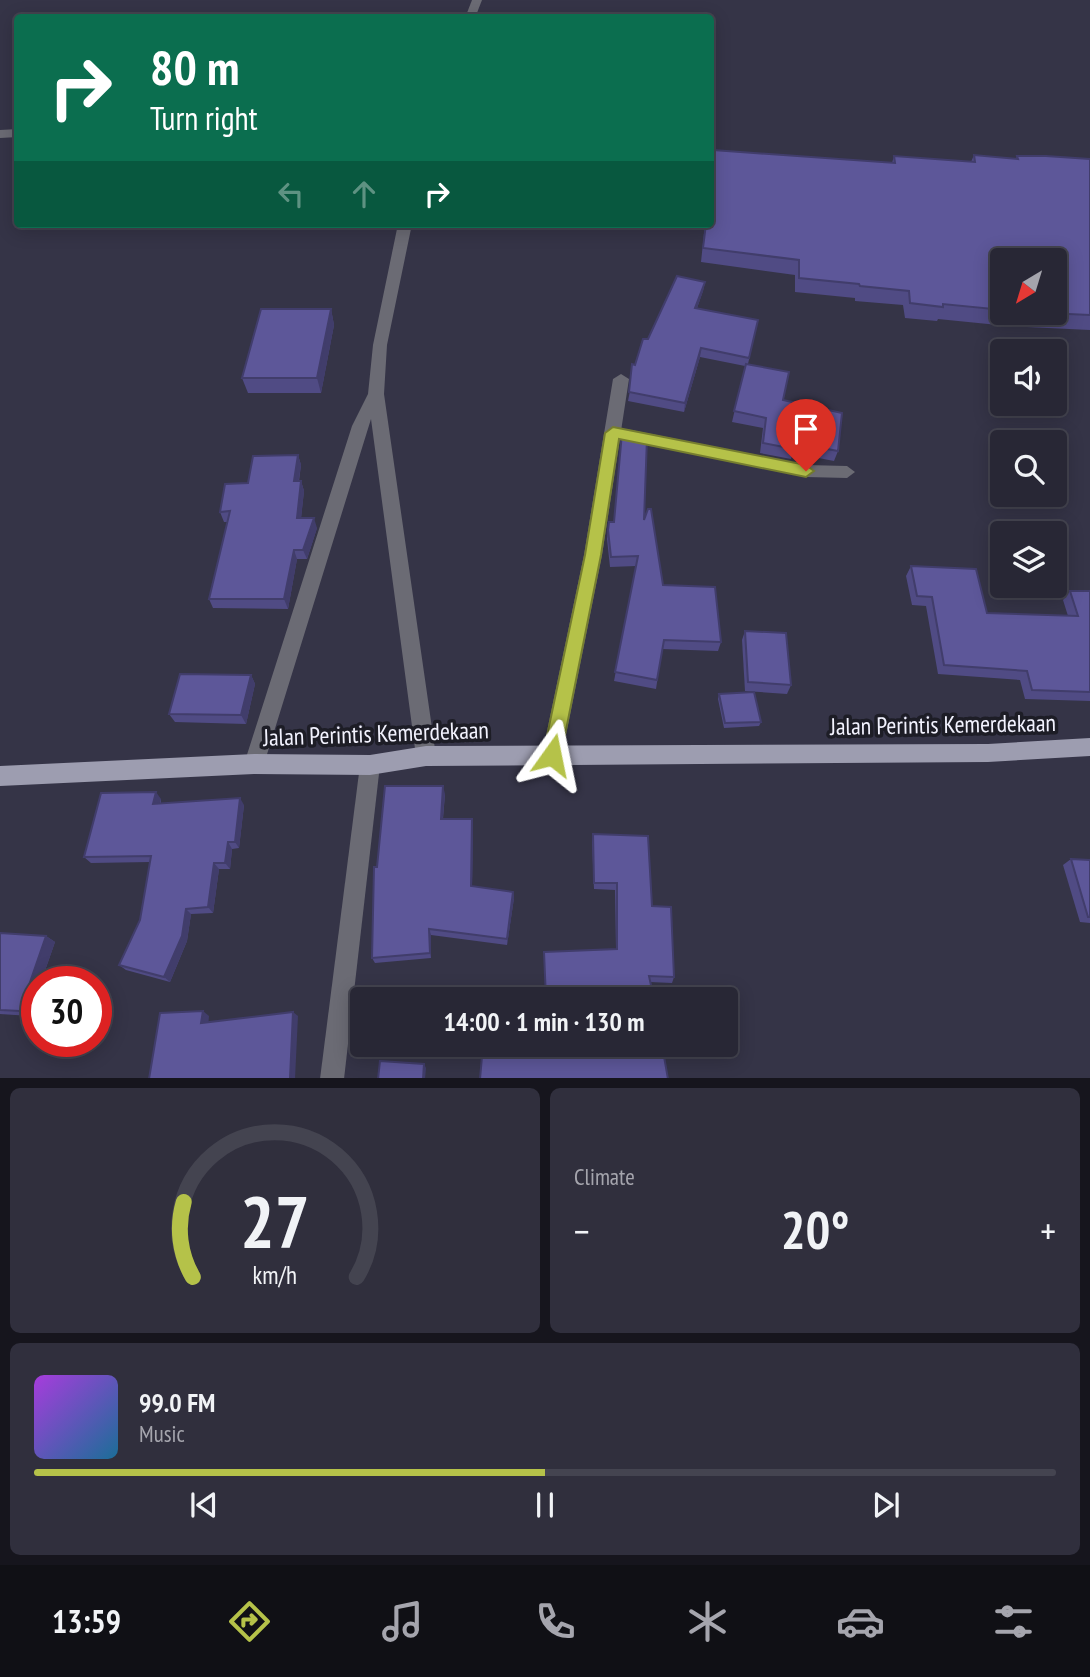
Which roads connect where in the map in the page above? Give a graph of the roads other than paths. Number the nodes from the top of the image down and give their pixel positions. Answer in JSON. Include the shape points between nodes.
{"nodes":[{"id":1,"x":404,"y":228,"type":"edge"},
{"id":2,"x":621,"y":379,"type":"dead end"},
{"id":3,"x":376,"y":394,"type":"junction"},
{"id":4,"x":613,"y":433,"type":"junction"},
{"id":5,"x":847,"y":472,"type":"dead end"},
{"id":6,"x":1090,"y":747,"type":"edge"},
{"id":7,"x":552,"y":755,"type":"junction"},
{"id":8,"x":426,"y":756,"type":"junction"},
{"id":9,"x":254,"y":764,"type":"junction"},
{"id":10,"x":370,"y":765,"type":"junction"},
{"id":11,"x":0,"y":776,"type":"edge"},
{"id":12,"x":332,"y":1078,"type":"edge"}],
"edges":[{"from":1,"to":3,"type":"street","via":[[380,345]]},
{"from":2,"to":4,"type":"street"},
{"from":3,"to":8,"type":"street"},
{"from":3,"to":9,"type":"street","via":[[360,426]]},
{"from":4,"to":5,"type":"street","via":[[806,471]]},
{"from":4,"to":7,"type":"street"},
{"from":6,"to":7,"type":"main road","name":"Jalan Perintis Kemerdekaan","via":[[988,753]]},
{"from":7,"to":8,"type":"main road","name":"Jalan Perintis Kemerdekaan"},
{"from":8,"to":10,"type":"main road","name":"Jalan Perintis Kemerdekaan"},
{"from":9,"to":10,"type":"main road","name":"Jalan Perintis Kemerdekaan"},
{"from":9,"to":11,"type":"main road","name":"Jalan Perintis Kemerdekaan"},
{"from":10,"to":12,"type":"street"}]}
